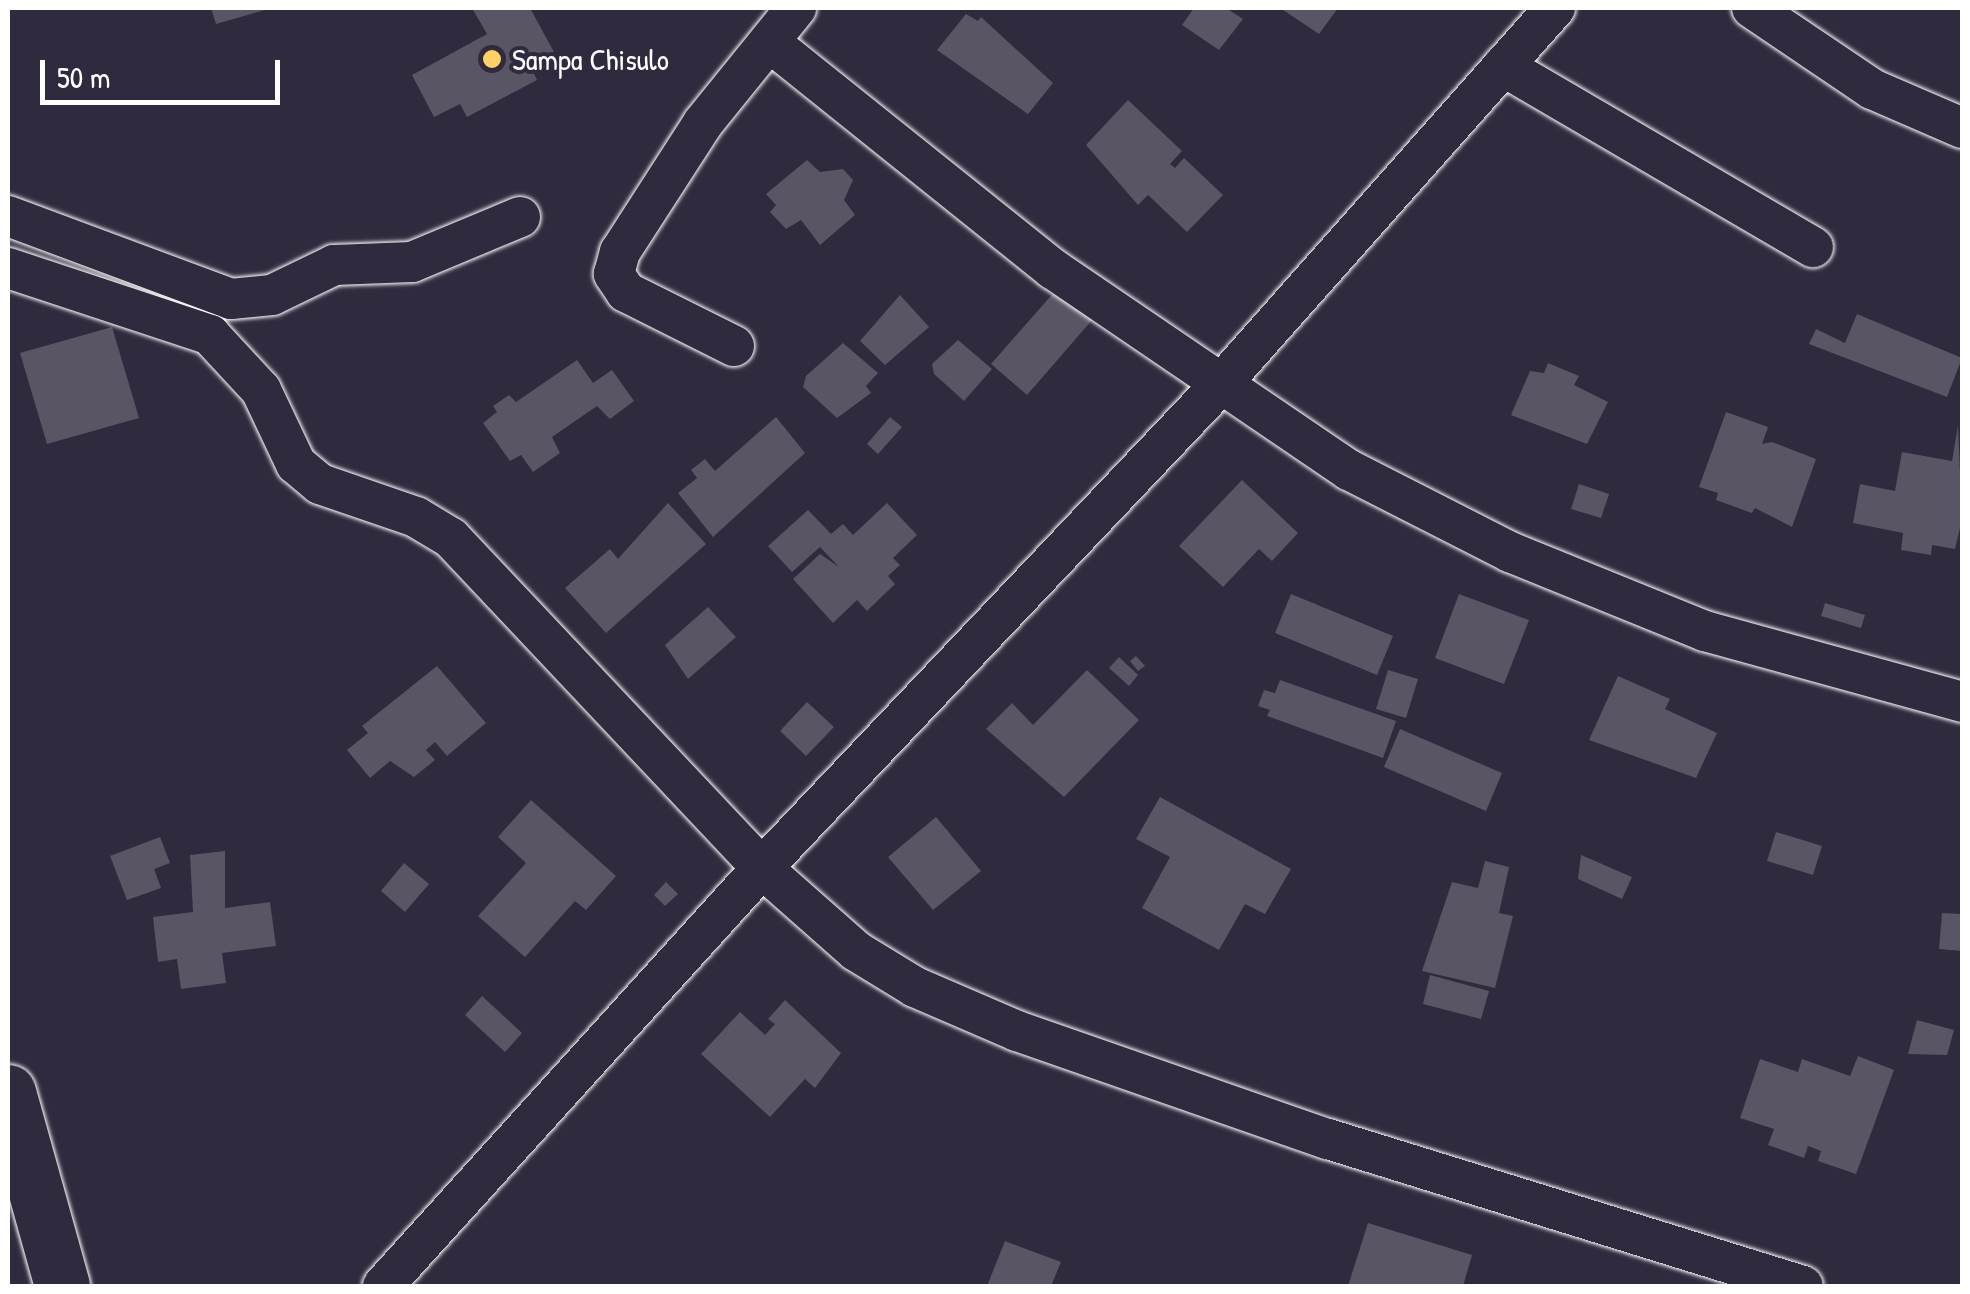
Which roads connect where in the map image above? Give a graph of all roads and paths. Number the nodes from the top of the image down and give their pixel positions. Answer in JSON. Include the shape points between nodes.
{"nodes":[{"id":1,"x":796,"y":8,"type":"edge"},
{"id":2,"x":1555,"y":8,"type":"edge"},
{"id":3,"x":1752,"y":8,"type":"edge"},
{"id":4,"x":772,"y":44,"type":"junction"},
{"id":5,"x":1503,"y":66,"type":"junction"},
{"id":6,"x":1962,"y":128,"type":"edge"},
{"id":7,"x":8,"y":216,"type":"edge"},
{"id":8,"x":520,"y":218,"type":"dead end"},
{"id":9,"x":1813,"y":247,"type":"dead end"},
{"id":10,"x":8,"y":268,"type":"edge"},
{"id":11,"x":734,"y":346,"type":"dead end"},
{"id":12,"x":1221,"y":384,"type":"junction"},
{"id":13,"x":1962,"y":702,"type":"edge"},
{"id":14,"x":762,"y":868,"type":"junction"},
{"id":15,"x":8,"y":1092,"type":"edge"},
{"id":16,"x":62,"y":1286,"type":"edge"},
{"id":17,"x":383,"y":1286,"type":"edge"},
{"id":18,"x":1802,"y":1286,"type":"edge"}],
"edges":[{"from":1,"to":4,"type":"street"},
{"from":2,"to":5,"type":"street"},
{"from":3,"to":6,"type":"street","via":[[1872,89]]},
{"from":4,"to":11,"type":"street","via":[[703,123],[620,252],[614,274],[626,292]]},
{"from":4,"to":12,"type":"street","via":[[1053,268]]},
{"from":5,"to":9,"type":"street"},
{"from":5,"to":12,"type":"street"},
{"from":7,"to":8,"type":"street","via":[[231,300],[272,295],[334,265],[412,262]]},
{"from":10,"to":14,"type":"street","via":[[210,334],[262,390],[296,464],[320,484],[416,517],[451,538]]},
{"from":12,"to":13,"type":"street","via":[[1350,470],[1510,552],[1705,631]]},
{"from":12,"to":14,"type":"street"},
{"from":14,"to":17,"type":"street"},
{"from":14,"to":18,"type":"street","via":[[856,951],[914,986],[1017,1031],[1328,1139]]},
{"from":15,"to":16,"type":"highway"}]}
